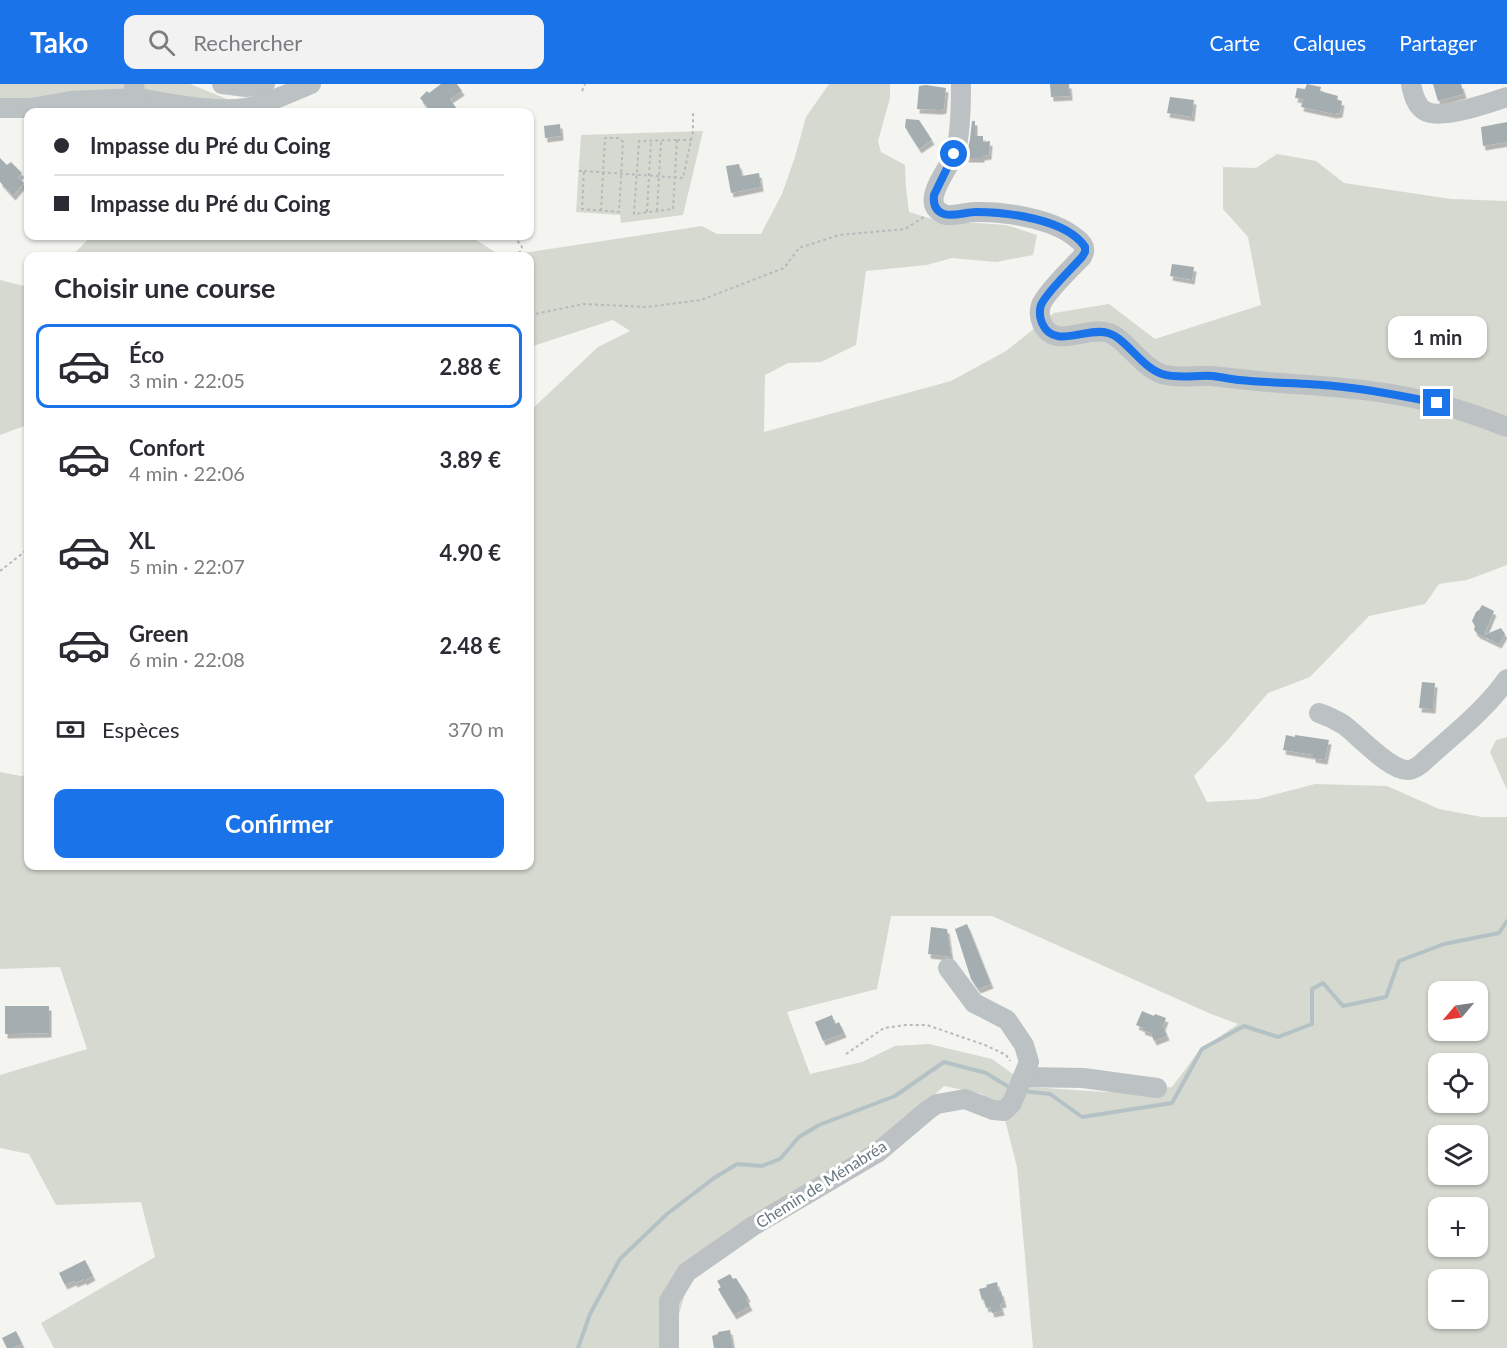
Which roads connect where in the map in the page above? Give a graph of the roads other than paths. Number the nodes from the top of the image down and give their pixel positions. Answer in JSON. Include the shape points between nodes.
{"nodes":[{"id":1,"x":222,"y":84,"type":"edge"},
{"id":2,"x":265,"y":84,"type":"edge"},
{"id":3,"x":311,"y":84,"type":"edge"},
{"id":4,"x":961,"y":84,"type":"edge"},
{"id":5,"x":1411,"y":84,"type":"edge"},
{"id":6,"x":135,"y":91,"type":"edge"},
{"id":7,"x":1507,"y":97,"type":"edge"},
{"id":8,"x":0,"y":108,"type":"edge"},
{"id":9,"x":212,"y":108,"type":"edge"},
{"id":10,"x":246,"y":108,"type":"edge"},
{"id":11,"x":1507,"y":427,"type":"edge"},
{"id":12,"x":1507,"y":679,"type":"edge"},
{"id":13,"x":1319,"y":713,"type":"dead end"},
{"id":14,"x":948,"y":968,"type":"dead end"},
{"id":15,"x":1019,"y":1088,"type":"junction"},
{"id":16,"x":1157,"y":1088,"type":"dead end"},
{"id":17,"x":669,"y":1348,"type":"edge"}],
"edges":[{"from":1,"to":2,"type":"street"},
{"from":3,"to":10,"type":"street"},
{"from":4,"to":11,"type":"street","via":[[956,146],[933,202],[946,215],[974,212],[1035,219],[1066,230],[1082,243],[1082,257],[1040,306],[1042,322],[1051,334],[1058,337],[1109,333],[1161,374],[1362,389],[1437,403]]},
{"from":5,"to":7,"type":"street","via":[[1414,100],[1425,112],[1438,114]]},
{"from":6,"to":8,"type":"street","via":[[31,108]]},
{"from":6,"to":9,"type":"street"},
{"from":12,"to":13,"type":"street","via":[[1463,726],[1414,769],[1398,768],[1345,726]]},
{"from":14,"to":15,"type":"street","via":[[974,1003],[1007,1020],[1024,1045],[1029,1062]]},
{"from":15,"to":16,"type":"street","via":[[1083,1078]]},
{"from":15,"to":17,"type":"street","name":"Chemin de Ménabréa","via":[[1004,1112],[965,1099],[937,1104],[877,1153],[753,1226],[687,1272],[669,1301]]}]}
